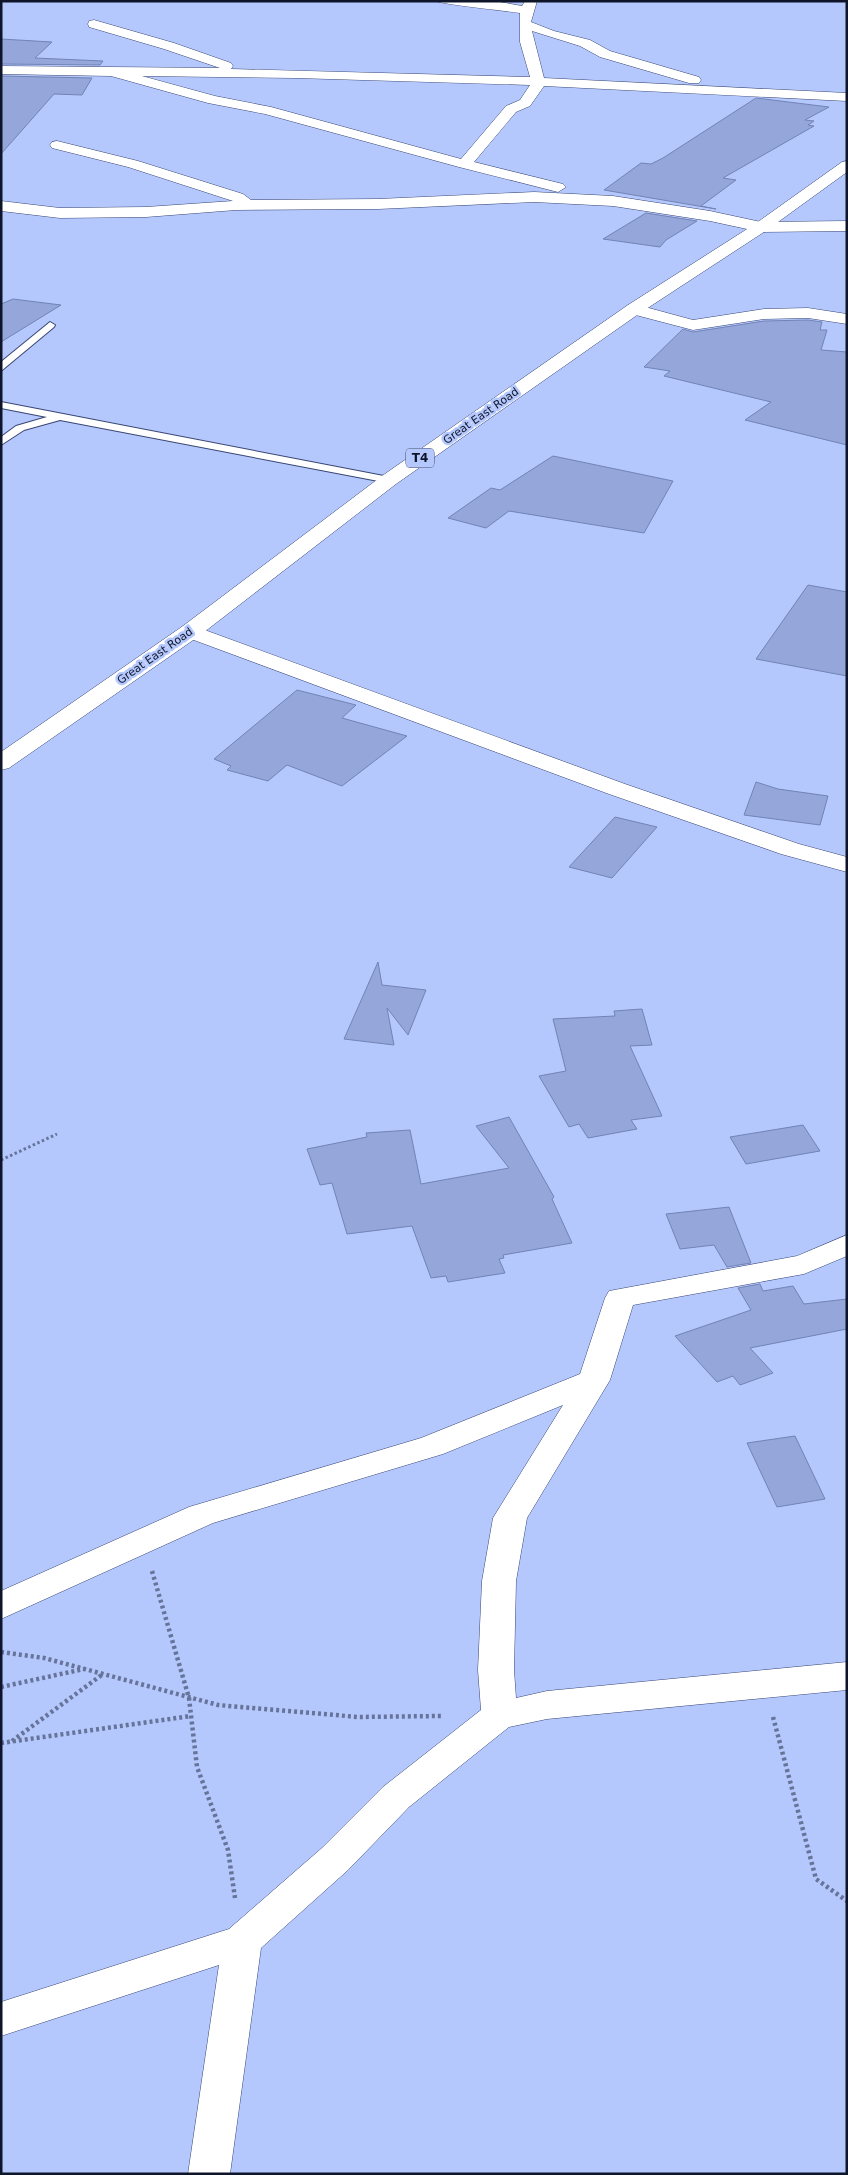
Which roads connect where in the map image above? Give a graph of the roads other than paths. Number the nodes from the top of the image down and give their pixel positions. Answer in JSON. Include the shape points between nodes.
{"nodes":[{"id":1,"x":442,"y":1,"type":"edge"},
{"id":2,"x":527,"y":12,"type":"edge"},
{"id":3,"x":94,"y":24,"type":"dead end"},
{"id":4,"x":1,"y":70,"type":"edge"},
{"id":5,"x":112,"y":72,"type":"junction"},
{"id":6,"x":249,"y":73,"type":"junction"},
{"id":7,"x":539,"y":83,"type":"junction"},
{"id":8,"x":727,"y":91,"type":"junction"},
{"id":9,"x":847,"y":97,"type":"edge"},
{"id":10,"x":57,"y":145,"type":"dead end"},
{"id":11,"x":464,"y":164,"type":"junction"},
{"id":12,"x":847,"y":165,"type":"edge"},
{"id":13,"x":613,"y":201,"type":"junction"},
{"id":14,"x":250,"y":204,"type":"junction"},
{"id":15,"x":1,"y":206,"type":"edge"},
{"id":16,"x":847,"y":208,"type":"edge"},
{"id":17,"x":847,"y":226,"type":"edge"},
{"id":18,"x":761,"y":227,"type":"junction"},
{"id":19,"x":823,"y":227,"type":"junction"},
{"id":20,"x":634,"y":309,"type":"junction"},
{"id":21,"x":847,"y":319,"type":"edge"},
{"id":22,"x":50,"y":325,"type":"dead end"},
{"id":23,"x":1,"y":349,"type":"edge"},
{"id":24,"x":18,"y":353,"type":"junction"},
{"id":25,"x":1,"y":368,"type":"edge"},
{"id":26,"x":1,"y":405,"type":"edge"},
{"id":27,"x":66,"y":417,"type":"junction"},
{"id":28,"x":20,"y":428,"type":"junction"},
{"id":29,"x":1,"y":431,"type":"edge"},
{"id":30,"x":1,"y":442,"type":"edge"},
{"id":31,"x":389,"y":480,"type":"junction"},
{"id":32,"x":191,"y":631,"type":"junction"},
{"id":33,"x":1,"y":763,"type":"edge"},
{"id":34,"x":847,"y":865,"type":"edge"},
{"id":35,"x":847,"y":1244,"type":"edge"},
{"id":36,"x":594,"y":1380,"type":"junction"},
{"id":37,"x":1,"y":1606,"type":"edge"},
{"id":38,"x":847,"y":1676,"type":"edge"},
{"id":39,"x":499,"y":1715,"type":"junction"},
{"id":40,"x":242,"y":1941,"type":"junction"},
{"id":41,"x":1,"y":2019,"type":"edge"},
{"id":42,"x":209,"y":2174,"type":"edge"}],
"edges":[{"from":1,"to":2,"type":"main road","via":[[482,3]]},
{"from":2,"to":7,"type":"main road","via":[[526,33]]},
{"from":2,"to":8,"type":"main road","via":[[549,34]]},
{"from":3,"to":6,"type":"main road"},
{"from":4,"to":5,"type":"main road"},
{"from":5,"to":6,"type":"main road"},
{"from":5,"to":11,"type":"main road"},
{"from":6,"to":7,"type":"main road"},
{"from":7,"to":8,"type":"main road"},
{"from":7,"to":11,"type":"main road","via":[[525,103],[511,109]]},
{"from":8,"to":9,"type":"main road"},
{"from":10,"to":14,"type":"main road","via":[[133,164],[238,197]]},
{"from":11,"to":13,"type":"main road"},
{"from":12,"to":18,"type":"main road","name":"Great East Road","number":"T4"},
{"from":13,"to":14,"type":"main road","via":[[534,197],[378,204]]},
{"from":13,"to":18,"type":"main road"},
{"from":14,"to":15,"type":"main road","via":[[101,213],[60,213]]},
{"from":16,"to":19,"type":"main road"},
{"from":17,"to":19,"type":"main road"},
{"from":18,"to":19,"type":"main road"},
{"from":18,"to":20,"type":"main road","name":"Great East Road","number":"T4"},
{"from":20,"to":21,"type":"main road","via":[[693,325],[764,314],[808,313]]},
{"from":20,"to":31,"type":"main road","name":"Great East Road","number":"T4"},
{"from":22,"to":24,"type":"lane"},
{"from":23,"to":24,"type":"lane"},
{"from":24,"to":25,"type":"lane"},
{"from":26,"to":27,"type":"lane"},
{"from":27,"to":28,"type":"lane"},
{"from":27,"to":31,"type":"lane"},
{"from":28,"to":29,"type":"lane"},
{"from":28,"to":30,"type":"lane"},
{"from":31,"to":32,"type":"main road","name":"Great East Road","number":"T4"},
{"from":32,"to":33,"type":"main road","name":"Great East Road","number":"T4"},
{"from":32,"to":34,"type":"main road","via":[[617,789],[790,849]]},
{"from":35,"to":36,"type":"main road","via":[[804,1264],[620,1298]]},
{"from":36,"to":37,"type":"main road","via":[[432,1446],[201,1515]]},
{"from":36,"to":39,"type":"main road","via":[[510,1518],[499,1582],[496,1670]]},
{"from":38,"to":39,"type":"main road","via":[[547,1705]]},
{"from":39,"to":40,"type":"main road","via":[[396,1797],[335,1859]]},
{"from":40,"to":41,"type":"main road"},
{"from":40,"to":42,"type":"main road"}]}
